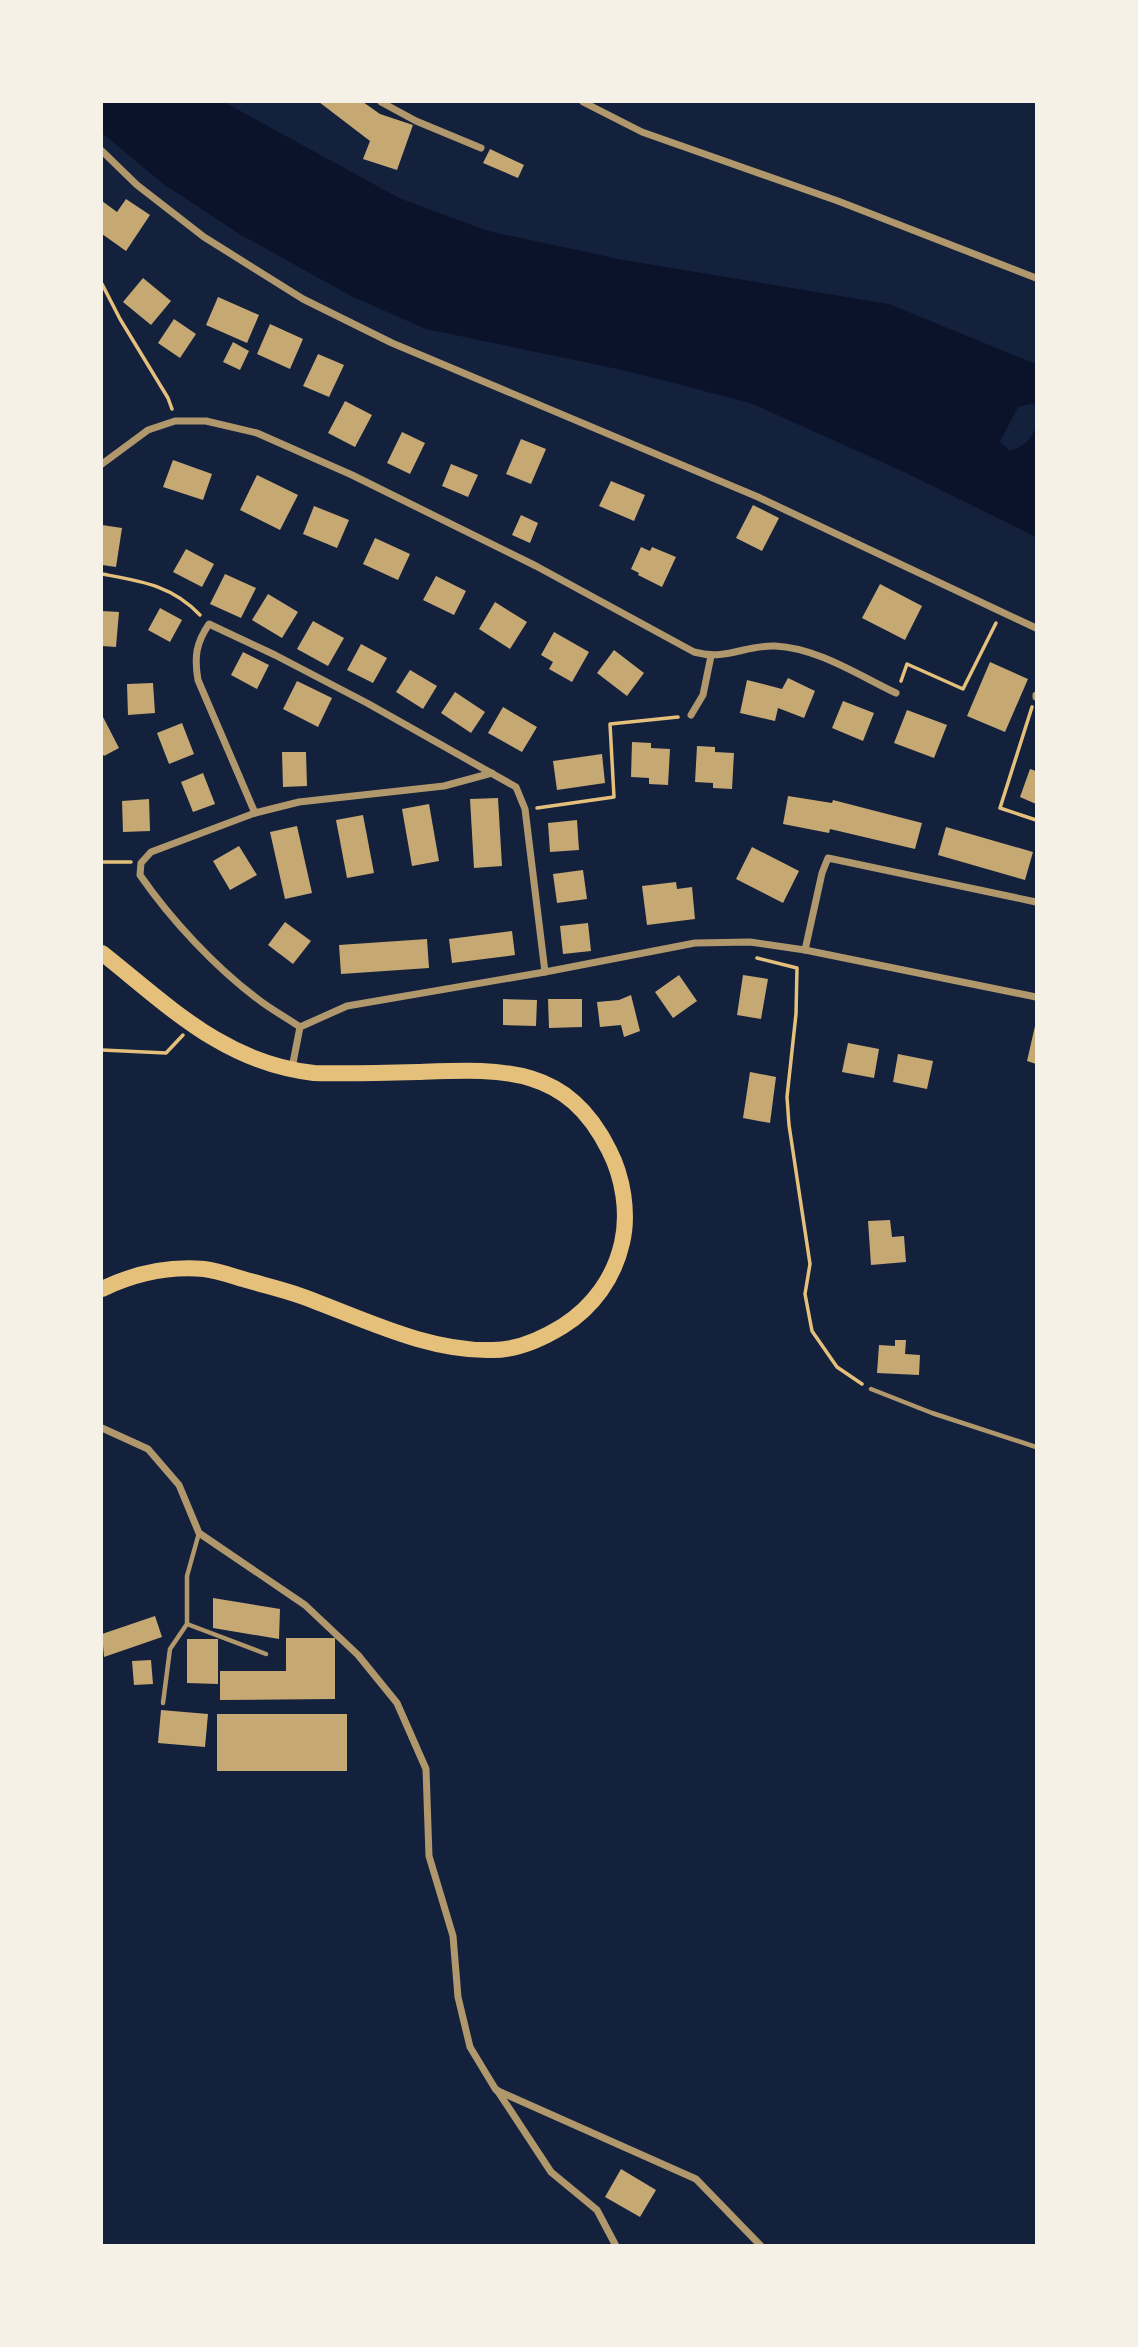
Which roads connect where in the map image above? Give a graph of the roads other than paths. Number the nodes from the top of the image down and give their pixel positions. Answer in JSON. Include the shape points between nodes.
{"nodes":[{"id":1,"x":381,"y":102,"type":"edge"},
{"id":2,"x":583,"y":102,"type":"edge"},
{"id":3,"x":481,"y":148,"type":"dead end"},
{"id":4,"x":102,"y":151,"type":"edge"},
{"id":5,"x":1037,"y":278,"type":"edge"},
{"id":6,"x":102,"y":464,"type":"edge"},
{"id":7,"x":1037,"y":628,"type":"edge"},
{"id":8,"x":711,"y":656,"type":"junction"},
{"id":9,"x":896,"y":693,"type":"road end"},
{"id":10,"x":691,"y":715,"type":"road end"},
{"id":11,"x":492,"y":773,"type":"junction"},
{"id":12,"x":255,"y":813,"type":"junction"},
{"id":13,"x":1037,"y":902,"type":"edge"},
{"id":14,"x":805,"y":950,"type":"junction"},
{"id":15,"x":102,"y":953,"type":"edge"},
{"id":16,"x":545,"y":972,"type":"junction"},
{"id":17,"x":1037,"y":997,"type":"edge"},
{"id":18,"x":300,"y":1027,"type":"junction"},
{"id":19,"x":291,"y":1071,"type":"junction"},
{"id":20,"x":102,"y":1289,"type":"edge"},
{"id":21,"x":871,"y":1389,"type":"road end"},
{"id":22,"x":102,"y":1428,"type":"edge"},
{"id":23,"x":1037,"y":1447,"type":"edge"},
{"id":24,"x":198,"y":1533,"type":"junction"},
{"id":25,"x":187,"y":1624,"type":"junction"},
{"id":26,"x":266,"y":1654,"type":"dead end"},
{"id":27,"x":163,"y":1703,"type":"dead end"},
{"id":28,"x":496,"y":2090,"type":"junction"},
{"id":29,"x":616,"y":2245,"type":"edge"},
{"id":30,"x":761,"y":2245,"type":"edge"}],
"edges":[{"from":1,"to":3,"type":"street"},
{"from":2,"to":5,"type":"street","via":[[642,132]]},
{"from":4,"to":7,"type":"street","via":[[204,237],[303,299],[392,343],[758,497]]},
{"from":6,"to":8,"type":"street","via":[[148,430],[175,421],[206,421],[257,433],[352,475],[536,566],[694,652]]},
{"from":8,"to":9,"type":"street","via":[[773,646],[794,648]]},
{"from":8,"to":10,"type":"street","via":[[703,695]]},
{"from":11,"to":12,"type":"street","via":[[443,786],[299,802]]},
{"from":11,"to":12,"type":"street","via":[[209,624],[198,640],[198,680]]},
{"from":11,"to":16,"type":"street","via":[[516,787],[525,809]]},
{"from":12,"to":18,"type":"street","via":[[151,852],[141,863],[140,875],[220,966],[260,1001]]},
{"from":13,"to":14,"type":"street","via":[[828,858]]},
{"from":14,"to":16,"type":"street","via":[[750,942],[695,943]]},
{"from":14,"to":17,"type":"street"},
{"from":15,"to":19,"type":"main road","via":[[227,1048]]},
{"from":16,"to":18,"type":"street","via":[[347,1006]]},
{"from":18,"to":19,"type":"street"},
{"from":19,"to":20,"type":"main road","via":[[340,1074],[482,1069],[513,1072],[556,1088],[592,1118],[620,1180],[623,1239],[607,1283],[574,1319],[552,1333],[528,1344],[496,1350],[472,1350],[408,1336],[299,1295],[204,1269],[138,1275]]},
{"from":21,"to":23,"type":"lane"},
{"from":22,"to":24,"type":"street","via":[[148,1449],[179,1485]]},
{"from":24,"to":25,"type":"lane","via":[[187,1576]]},
{"from":24,"to":28,"type":"street","via":[[305,1605],[358,1655],[397,1703],[426,1769],[429,1856],[453,1936],[458,1997],[470,2047]]},
{"from":25,"to":26,"type":"lane"},
{"from":25,"to":27,"type":"lane","via":[[170,1649]]},
{"from":28,"to":29,"type":"street","via":[[551,2172],[597,2210]]},
{"from":28,"to":30,"type":"street","via":[[695,2179]]}]}
